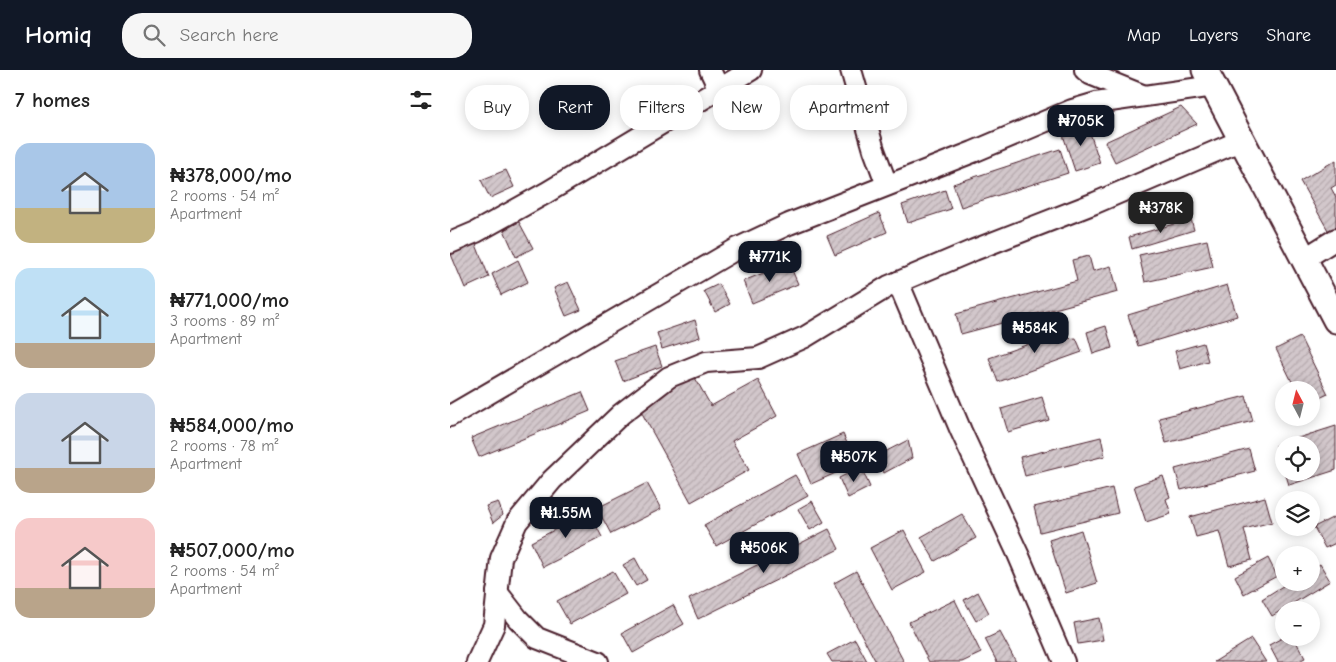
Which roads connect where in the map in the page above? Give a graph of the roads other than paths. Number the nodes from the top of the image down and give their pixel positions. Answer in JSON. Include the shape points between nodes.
{"nodes":[{"id":1,"x":710,"y":70,"type":"edge"},
{"id":2,"x":751,"y":70,"type":"edge"},
{"id":3,"x":850,"y":70,"type":"edge"},
{"id":4,"x":1085,"y":70,"type":"edge"},
{"id":5,"x":1209,"y":78,"type":"edge"},
{"id":6,"x":717,"y":85,"type":"edge"},
{"id":7,"x":727,"y":85,"type":"edge"},
{"id":8,"x":713,"y":94,"type":"edge"},
{"id":9,"x":1145,"y":96,"type":"junction"},
{"id":10,"x":1242,"y":140,"type":"junction"},
{"id":11,"x":887,"y":186,"type":"junction"},
{"id":12,"x":1336,"y":239,"type":"edge"},
{"id":13,"x":450,"y":243,"type":"edge"},
{"id":14,"x":1304,"y":259,"type":"junction"},
{"id":15,"x":898,"y":282,"type":"junction"},
{"id":16,"x":1336,"y":320,"type":"edge"},
{"id":17,"x":450,"y":416,"type":"edge"},
{"id":18,"x":497,"y":592,"type":"junction"},
{"id":19,"x":477,"y":662,"type":"edge"},
{"id":20,"x":598,"y":662,"type":"edge"},
{"id":21,"x":1064,"y":662,"type":"edge"}],
"edges":[{"from":1,"to":6,"type":"street"},
{"from":2,"to":7,"type":"street"},
{"from":3,"to":11,"type":"street"},
{"from":4,"to":9,"type":"street"},
{"from":5,"to":9,"type":"street"},
{"from":5,"to":10,"type":"main road"},
{"from":8,"to":13,"type":"street","via":[[546,193]]},
{"from":9,"to":11,"type":"street","via":[[1072,110]]},
{"from":10,"to":14,"type":"main road"},
{"from":10,"to":15,"type":"street"},
{"from":11,"to":17,"type":"street","via":[[789,224],[738,248]]},
{"from":12,"to":14,"type":"street"},
{"from":14,"to":16,"type":"main road"},
{"from":15,"to":18,"type":"street","via":[[805,337],[758,358],[706,362],[669,377],[614,421],[552,480],[517,522],[500,558]]},
{"from":15,"to":21,"type":"street"},
{"from":18,"to":19,"type":"street","via":[[494,625]]},
{"from":18,"to":20,"type":"street","via":[[537,638]]}]}
